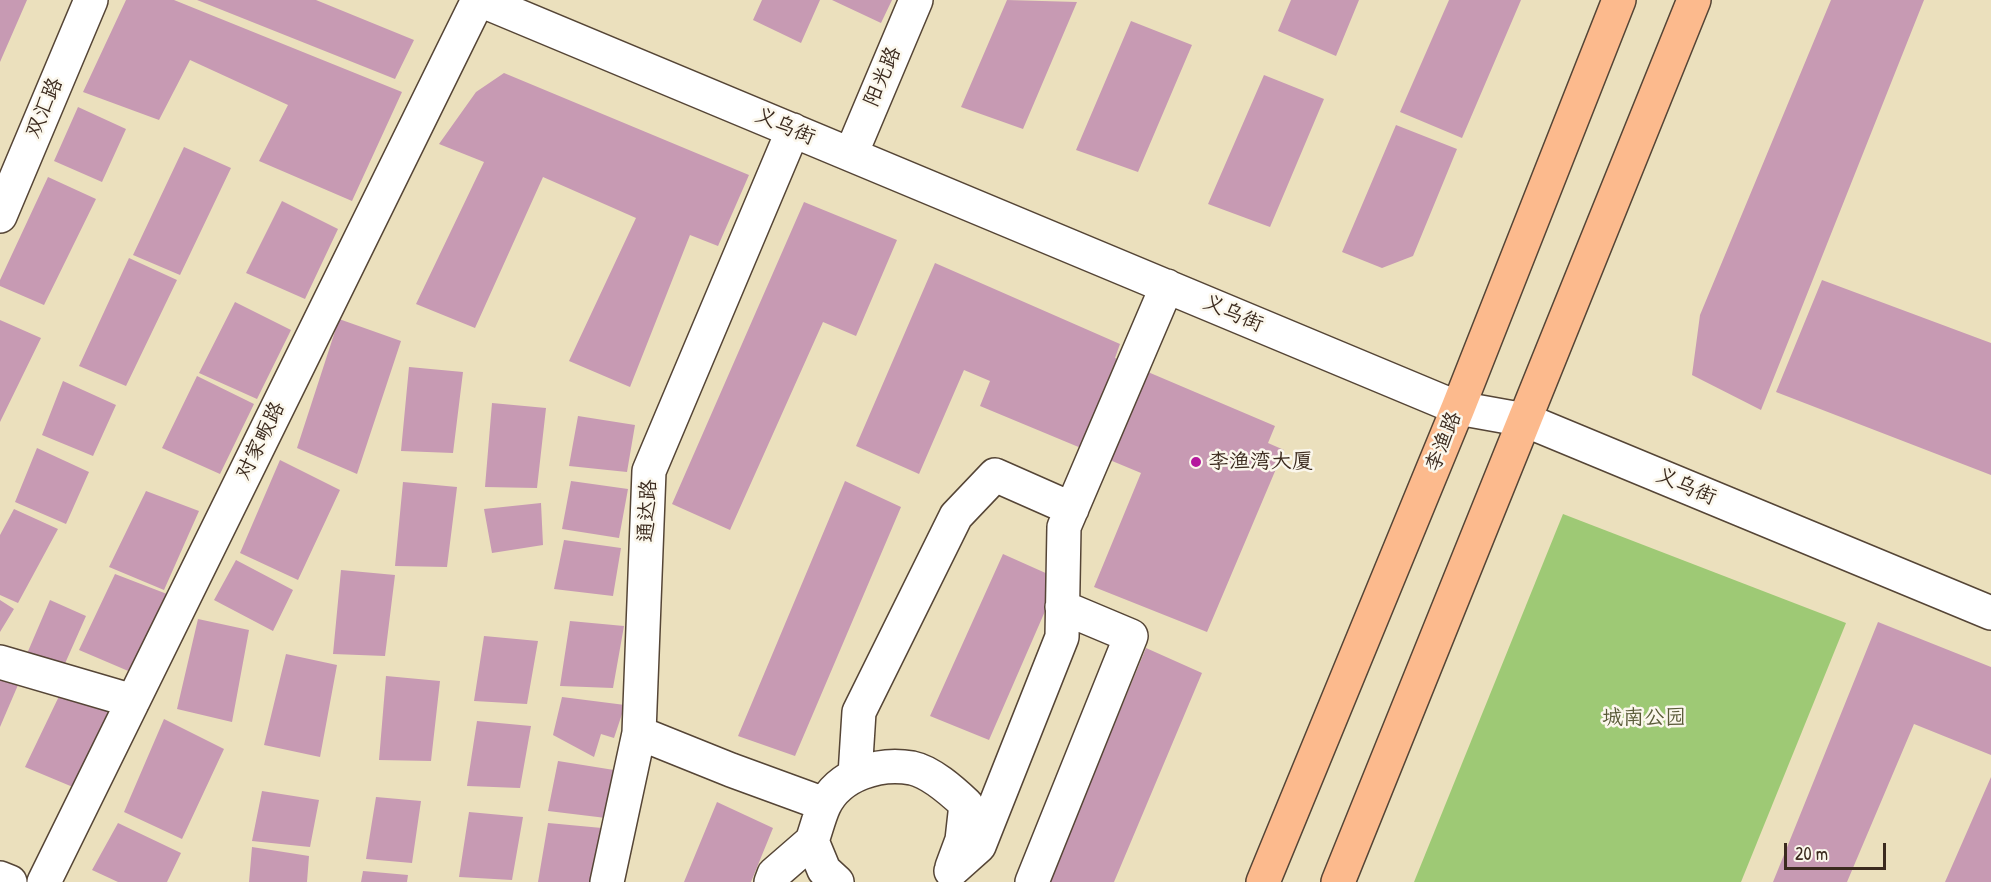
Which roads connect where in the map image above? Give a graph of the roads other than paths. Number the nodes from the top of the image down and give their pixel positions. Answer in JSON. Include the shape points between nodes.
{"nodes":[{"id":1,"x":91,"y":0,"type":"edge"},
{"id":2,"x":479,"y":0,"type":"edge"},
{"id":3,"x":915,"y":0,"type":"edge"},
{"id":4,"x":1619,"y":0,"type":"edge"},
{"id":5,"x":1694,"y":0,"type":"edge"},
{"id":6,"x":793,"y":130,"type":"junction"},
{"id":7,"x":851,"y":154,"type":"junction"},
{"id":8,"x":0,"y":216,"type":"edge"},
{"id":9,"x":1167,"y":286,"type":"junction"},
{"id":10,"x":1458,"y":408,"type":"junction"},
{"id":11,"x":1525,"y":420,"type":"junction"},
{"id":12,"x":1071,"y":509,"type":"junction"},
{"id":13,"x":1062,"y":606,"type":"junction"},
{"id":14,"x":1991,"y":613,"type":"edge"},
{"id":15,"x":0,"y":662,"type":"edge"},
{"id":16,"x":133,"y":701,"type":"junction"},
{"id":17,"x":639,"y":733,"type":"junction"},
{"id":18,"x":855,"y":775,"type":"junction"},
{"id":19,"x":824,"y":804,"type":"junction"},
{"id":20,"x":812,"y":841,"type":"junction"},
{"id":21,"x":946,"y":877,"type":"edge"},
{"id":22,"x":0,"y":878,"type":"edge"},
{"id":23,"x":10,"y":882,"type":"edge"},
{"id":24,"x":44,"y":882,"type":"edge"},
{"id":25,"x":607,"y":882,"type":"edge"},
{"id":26,"x":771,"y":882,"type":"edge"},
{"id":27,"x":837,"y":882,"type":"edge"},
{"id":28,"x":1032,"y":882,"type":"edge"},
{"id":29,"x":1263,"y":882,"type":"edge"},
{"id":30,"x":1338,"y":882,"type":"edge"}],
"edges":[{"from":1,"to":8,"type":"street","name":"双汇路"},
{"from":2,"to":6,"type":"street","name":"义乌街"},
{"from":2,"to":16,"type":"street","name":"对家畈路"},
{"from":3,"to":7,"type":"street","name":"阳光路"},
{"from":4,"to":10,"type":"main road","name":"李渔路"},
{"from":5,"to":11,"type":"main road"},
{"from":6,"to":7,"type":"street","name":"义乌街"},
{"from":6,"to":17,"type":"street","name":"通达路","via":[[649,471]]},
{"from":7,"to":9,"type":"street","name":"义乌街"},
{"from":9,"to":10,"type":"street","name":"义乌街"},
{"from":9,"to":12,"type":"street"},
{"from":10,"to":11,"type":"street","name":"义乌街"},
{"from":10,"to":29,"type":"main road","name":"李渔路"},
{"from":11,"to":14,"type":"street","name":"义乌街"},
{"from":11,"to":30,"type":"main road"},
{"from":12,"to":13,"type":"street","via":[[1064,527]]},
{"from":12,"to":18,"type":"street","via":[[995,475],[956,516],[859,712]]},
{"from":13,"to":21,"type":"street","via":[[1062,637],[979,846]]},
{"from":13,"to":28,"type":"street","via":[[1131,636]]},
{"from":15,"to":16,"type":"street"},
{"from":16,"to":24,"type":"street","name":"对家畈路"},
{"from":17,"to":19,"type":"street"},
{"from":17,"to":25,"type":"street","name":"通达路"},
{"from":18,"to":19,"type":"street"},
{"from":18,"to":21,"type":"street","via":[[878,767],[913,768],[946,785],[966,804],[962,840]]},
{"from":19,"to":20,"type":"street"},
{"from":20,"to":26,"type":"street","via":[[774,874]]},
{"from":20,"to":27,"type":"street","via":[[824,870]]},
{"from":22,"to":23,"type":"street"}]}
